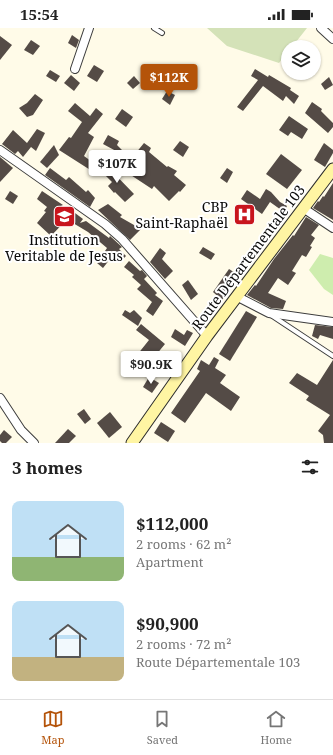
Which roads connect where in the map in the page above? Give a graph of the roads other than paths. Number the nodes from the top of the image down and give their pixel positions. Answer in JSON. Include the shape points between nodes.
{"nodes":[{"id":1,"x":89,"y":28,"type":"edge"},
{"id":2,"x":154,"y":28,"type":"edge"},
{"id":3,"x":322,"y":28,"type":"edge"},
{"id":4,"x":162,"y":33,"type":"dead end"},
{"id":5,"x":333,"y":40,"type":"edge"},
{"id":6,"x":74,"y":69,"type":"dead end"},
{"id":7,"x":0,"y":150,"type":"edge"},
{"id":8,"x":333,"y":169,"type":"edge"},
{"id":9,"x":303,"y":208,"type":"junction"},
{"id":10,"x":333,"y":228,"type":"edge"},
{"id":11,"x":238,"y":297,"type":"junction"},
{"id":12,"x":269,"y":313,"type":"junction"},
{"id":13,"x":333,"y":322,"type":"edge"},
{"id":14,"x":207,"y":336,"type":"junction"},
{"id":15,"x":328,"y":353,"type":"junction"},
{"id":16,"x":333,"y":356,"type":"edge"},
{"id":17,"x":324,"y":358,"type":"dead end"},
{"id":18,"x":0,"y":398,"type":"edge"},
{"id":19,"x":34,"y":443,"type":"edge"},
{"id":20,"x":132,"y":443,"type":"edge"}],
"edges":[{"from":1,"to":6,"type":"street"},
{"from":2,"to":4,"type":"lane"},
{"from":3,"to":5,"type":"street"},
{"from":7,"to":14,"type":"street","via":[[105,224],[122,239]]},
{"from":8,"to":9,"type":"main road","name":"Route Départementale 103"},
{"from":9,"to":10,"type":"street"},
{"from":9,"to":11,"type":"main road","name":"Route Départementale 103"},
{"from":11,"to":12,"type":"street"},
{"from":11,"to":14,"type":"main road","name":"Route Départementale 103"},
{"from":12,"to":13,"type":"street"},
{"from":12,"to":15,"type":"lane"},
{"from":14,"to":20,"type":"main road","name":"Route Départementale 103"},
{"from":15,"to":16,"type":"lane"},
{"from":15,"to":17,"type":"lane"},
{"from":18,"to":19,"type":"street","via":[[21,430]]}]}
